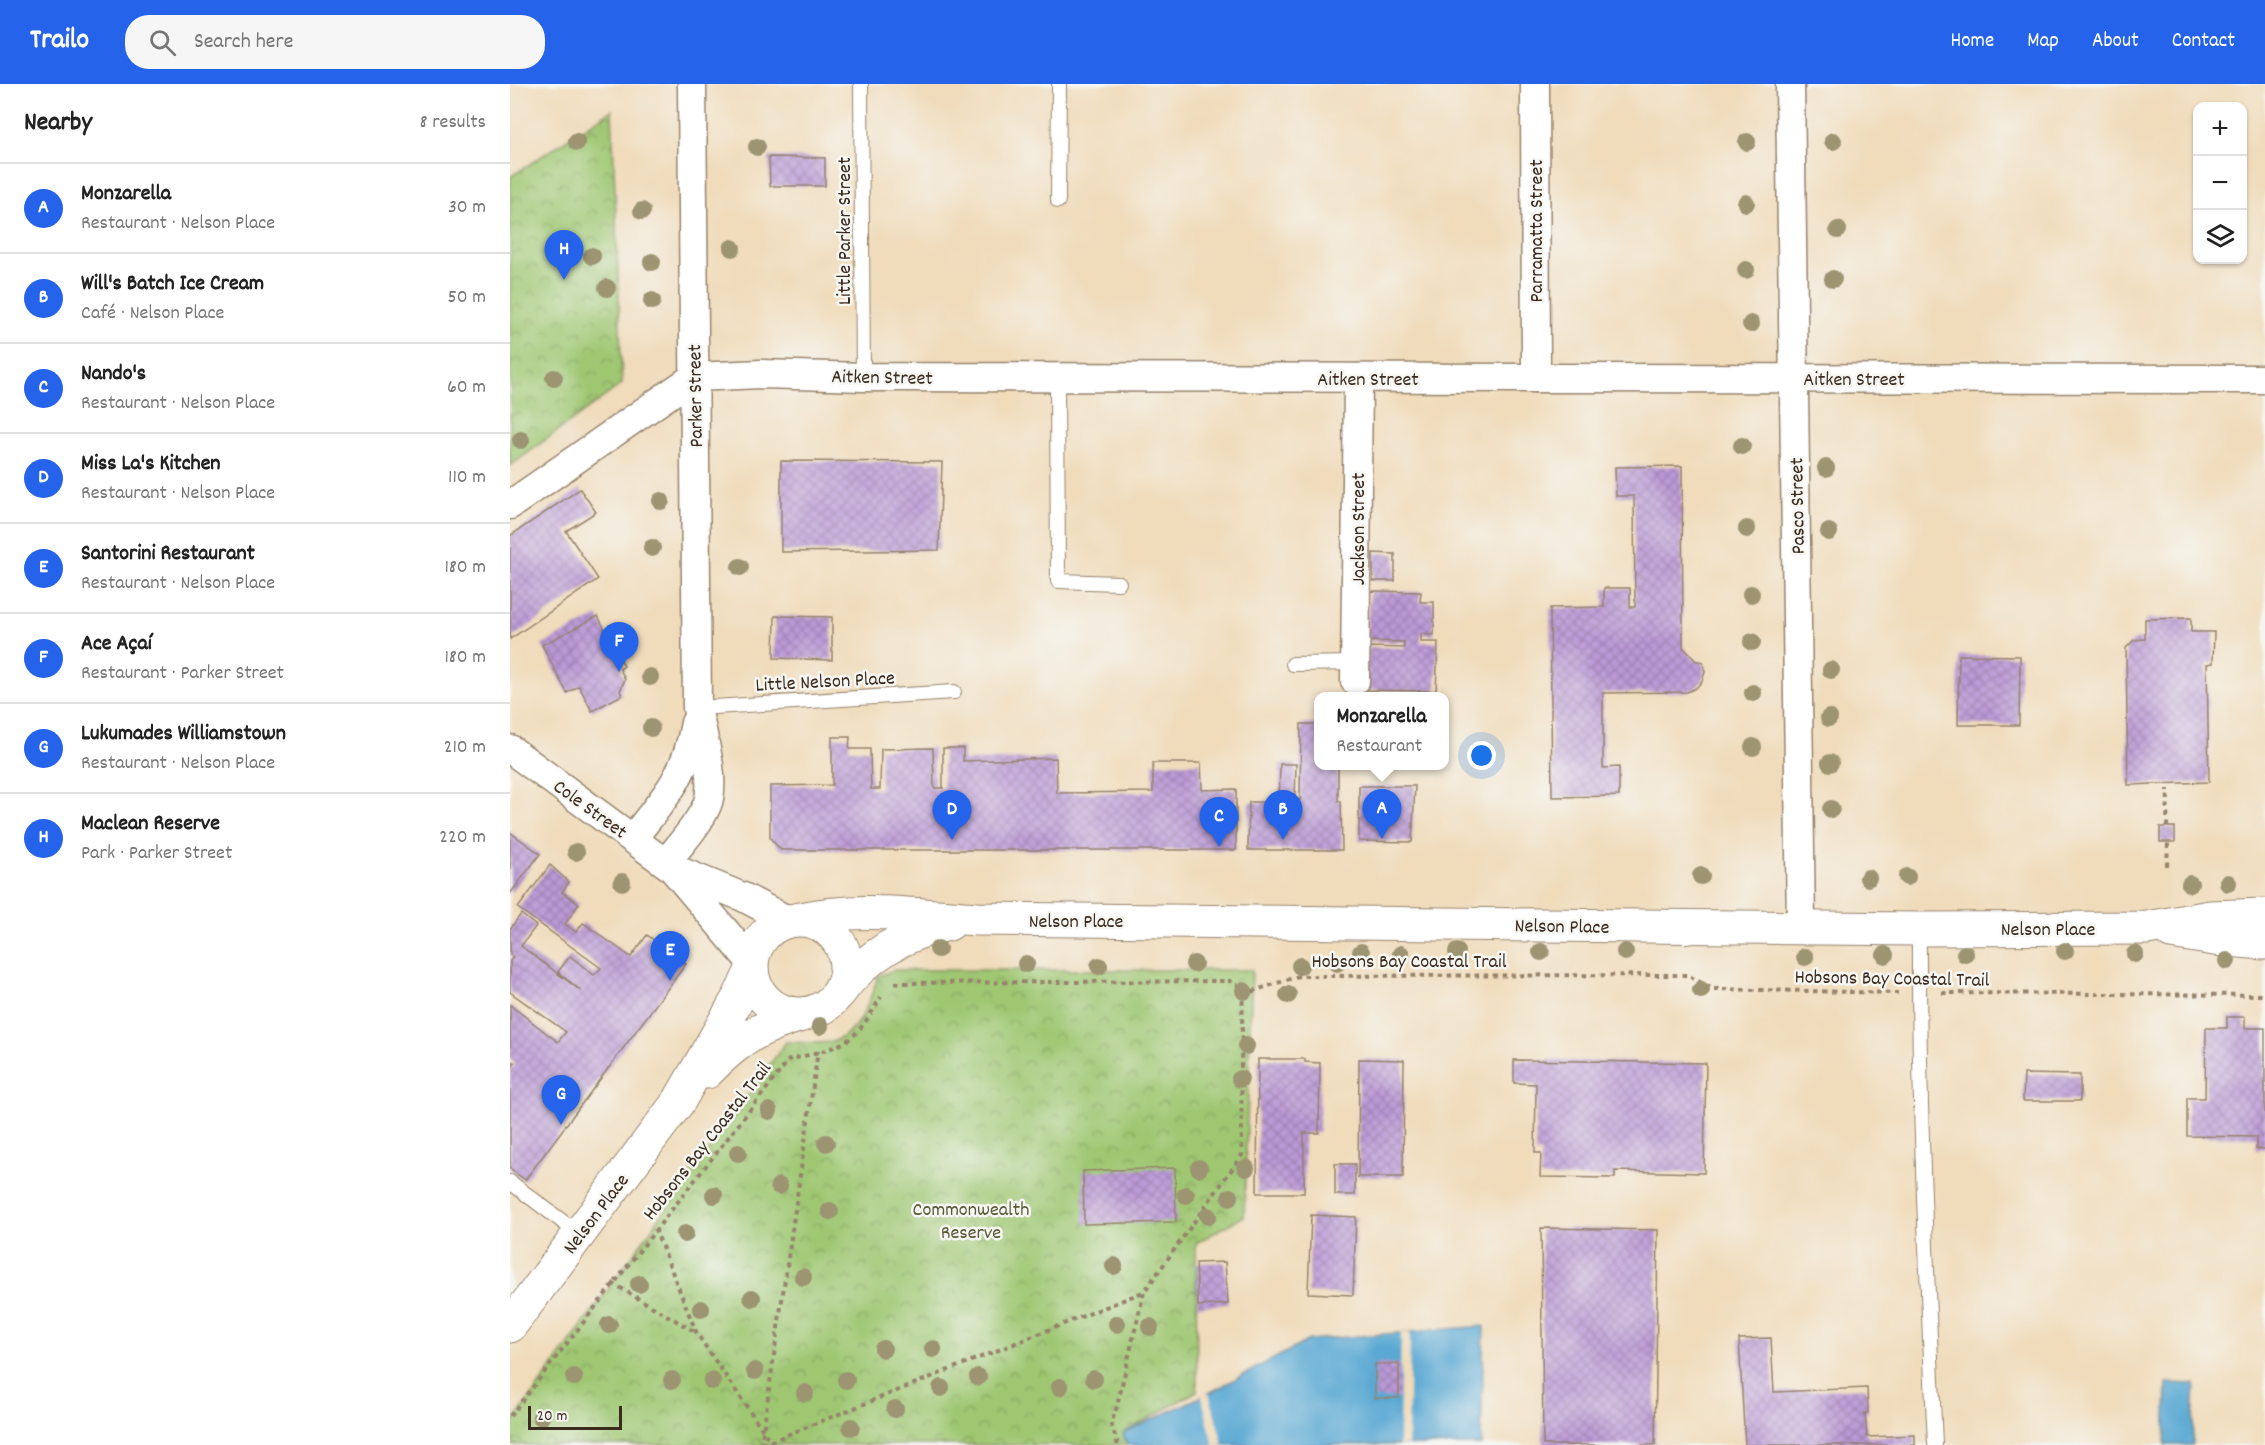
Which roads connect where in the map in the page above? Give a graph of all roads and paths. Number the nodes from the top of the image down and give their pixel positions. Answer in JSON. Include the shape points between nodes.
{"nodes":[{"id":1,"x":692,"y":84,"type":"edge"},
{"id":2,"x":861,"y":84,"type":"edge"},
{"id":3,"x":1059,"y":84,"type":"edge"},
{"id":4,"x":1534,"y":84,"type":"edge"},
{"id":5,"x":1790,"y":84,"type":"edge"},
{"id":6,"x":1058,"y":201,"type":"dead end"},
{"id":7,"x":694,"y":377,"type":"junction"},
{"id":8,"x":863,"y":377,"type":"junction"},
{"id":9,"x":1057,"y":377,"type":"junction"},
{"id":10,"x":1358,"y":378,"type":"junction"},
{"id":11,"x":1536,"y":378,"type":"junction"},
{"id":12,"x":1795,"y":378,"type":"junction"},
{"id":13,"x":2265,"y":379,"type":"edge"},
{"id":14,"x":510,"y":505,"type":"edge"},
{"id":15,"x":1119,"y":583,"type":"dead end"},
{"id":16,"x":1293,"y":664,"type":"dead end"},
{"id":17,"x":1356,"y":672,"type":"joint"},
{"id":18,"x":954,"y":692,"type":"dead end"},
{"id":19,"x":697,"y":708,"type":"junction"},
{"id":20,"x":510,"y":749,"type":"edge"},
{"id":21,"x":2168,"y":789,"type":"dead end"},
{"id":22,"x":2167,"y":827,"type":"dead end"},
{"id":23,"x":633,"y":838,"type":"junction"},
{"id":24,"x":2168,"y":843,"type":"dead end"},
{"id":25,"x":669,"y":865,"type":"junction"},
{"id":26,"x":2167,"y":866,"type":"dead end"},
{"id":27,"x":2265,"y":915,"type":"edge"},
{"id":28,"x":978,"y":919,"type":"junction"},
{"id":29,"x":792,"y":921,"type":"junction"},
{"id":30,"x":1801,"y":928,"type":"junction"},
{"id":31,"x":2147,"y":928,"type":"junction"},
{"id":32,"x":1919,"y":929,"type":"junction"},
{"id":33,"x":2265,"y":943,"type":"edge"},
{"id":34,"x":752,"y":967,"type":"junction"},
{"id":35,"x":890,"y":983,"type":"dead end"},
{"id":36,"x":1243,"y":989,"type":"junction"},
{"id":37,"x":885,"y":991,"type":"dead end"},
{"id":38,"x":839,"y":993,"type":"junction"},
{"id":39,"x":1919,"y":993,"type":"junction"},
{"id":40,"x":2265,"y":995,"type":"edge"},
{"id":41,"x":805,"y":1014,"type":"junction"},
{"id":42,"x":818,"y":1052,"type":"junction"},
{"id":43,"x":679,"y":1101,"type":"junction"},
{"id":44,"x":510,"y":1182,"type":"edge"},
{"id":45,"x":655,"y":1229,"type":"junction"},
{"id":46,"x":579,"y":1234,"type":"junction"},
{"id":47,"x":612,"y":1283,"type":"junction"},
{"id":48,"x":1144,"y":1292,"type":"junction"},
{"id":49,"x":510,"y":1326,"type":"edge"},
{"id":50,"x":697,"y":1334,"type":"junction"},
{"id":51,"x":510,"y":1416,"type":"edge"},
{"id":52,"x":763,"y":1432,"type":"junction"},
{"id":53,"x":772,"y":1444,"type":"edge"},
{"id":54,"x":1935,"y":1444,"type":"edge"},
{"id":55,"x":762,"y":1445,"type":"edge"},
{"id":56,"x":1118,"y":1445,"type":"edge"}],
"edges":[{"from":1,"to":7,"type":"street","name":"Parker Street"},
{"from":2,"to":8,"type":"lane","name":"Little Parker Street"},
{"from":3,"to":6,"type":"lane"},
{"from":4,"to":11,"type":"street","name":"Parramatta Street"},
{"from":5,"to":12,"type":"street","name":"Pasco Street"},
{"from":7,"to":8,"type":"street","name":"Aitken Street"},
{"from":7,"to":14,"type":"street"},
{"from":7,"to":19,"type":"street","name":"Parker Street"},
{"from":8,"to":9,"type":"street","name":"Aitken Street"},
{"from":9,"to":10,"type":"street","name":"Aitken Street"},
{"from":9,"to":15,"type":"lane","via":[[1058,581]]},
{"from":10,"to":11,"type":"street","name":"Aitken Street"},
{"from":10,"to":17,"type":"street","name":"Jackson Street"},
{"from":11,"to":12,"type":"street","name":"Aitken Street"},
{"from":12,"to":13,"type":"street","name":"Aitken Street"},
{"from":12,"to":30,"type":"street","name":"Pasco Street"},
{"from":16,"to":17,"type":"lane"},
{"from":18,"to":19,"type":"lane","name":"Little Nelson Place"},
{"from":19,"to":23,"type":"street","name":"Parker Street","via":[[681,773]]},
{"from":19,"to":25,"type":"street","name":"Parker Street","via":[[710,781],[708,801]]},
{"from":20,"to":23,"type":"street","name":"Cole Street"},
{"from":21,"to":22,"type":"path"},
{"from":23,"to":25,"type":"street","name":"Cole Street"},
{"from":24,"to":26,"type":"path"},
{"from":25,"to":29,"type":"street","name":"Cole Street"},
{"from":25,"to":34,"type":"street","name":"Cole Street"},
{"from":27,"to":31,"type":"street","name":"Nelson Place","via":[[2210,917]]},
{"from":28,"to":29,"type":"street","name":"Nelson Place","via":[[872,911],[830,913]]},
{"from":28,"to":30,"type":"street","name":"Nelson Place"},
{"from":28,"to":38,"type":"street","name":"Nelson Place","via":[[907,936],[863,964]]},
{"from":29,"to":34,"type":"street","via":[[764,936]]},
{"from":29,"to":38,"type":"street","via":[[810,921],[824,927],[840,943],[846,957],[846,972]]},
{"from":30,"to":32,"type":"street","name":"Nelson Place"},
{"from":31,"to":32,"type":"street","name":"Nelson Place"},
{"from":31,"to":33,"type":"street","name":"Nelson Place"},
{"from":32,"to":39,"type":"lane"},
{"from":34,"to":41,"type":"street","via":[[759,992],[772,1005],[788,1013]]},
{"from":34,"to":43,"type":"street","name":"Nelson Place"},
{"from":35,"to":36,"type":"path","name":"Hobsons Bay Coastal Trail","via":[[1230,981]]},
{"from":36,"to":39,"type":"path","name":"Hobsons Bay Coastal Trail","via":[[1250,992],[1299,975],[1687,975],[1713,989]]},
{"from":36,"to":48,"type":"path","via":[[1242,1155]]},
{"from":37,"to":42,"type":"path","name":"Hobsons Bay Coastal Trail","via":[[852,1037]]},
{"from":38,"to":41,"type":"street","via":[[824,1007]]},
{"from":39,"to":40,"type":"path","name":"Hobsons Bay Coastal Trail"},
{"from":39,"to":54,"type":"lane"},
{"from":41,"to":43,"type":"street","name":"Nelson Place","via":[[774,1023],[745,1038]]},
{"from":42,"to":45,"type":"path","name":"Hobsons Bay Coastal Trail","via":[[789,1060]]},
{"from":42,"to":52,"type":"path"},
{"from":43,"to":46,"type":"street","name":"Nelson Place"},
{"from":44,"to":46,"type":"lane"},
{"from":45,"to":47,"type":"path","name":"Hobsons Bay Coastal Trail"},
{"from":45,"to":50,"type":"path"},
{"from":46,"to":49,"type":"street","name":"Nelson Place"},
{"from":47,"to":50,"type":"path"},
{"from":47,"to":51,"type":"path","name":"Hobsons Bay Coastal Trail"},
{"from":48,"to":53,"type":"path"},
{"from":48,"to":56,"type":"path","via":[[1111,1424]]},
{"from":50,"to":52,"type":"path"},
{"from":52,"to":53,"type":"path"},
{"from":52,"to":55,"type":"path"},
{"from":53,"to":55,"type":"path"}]}
